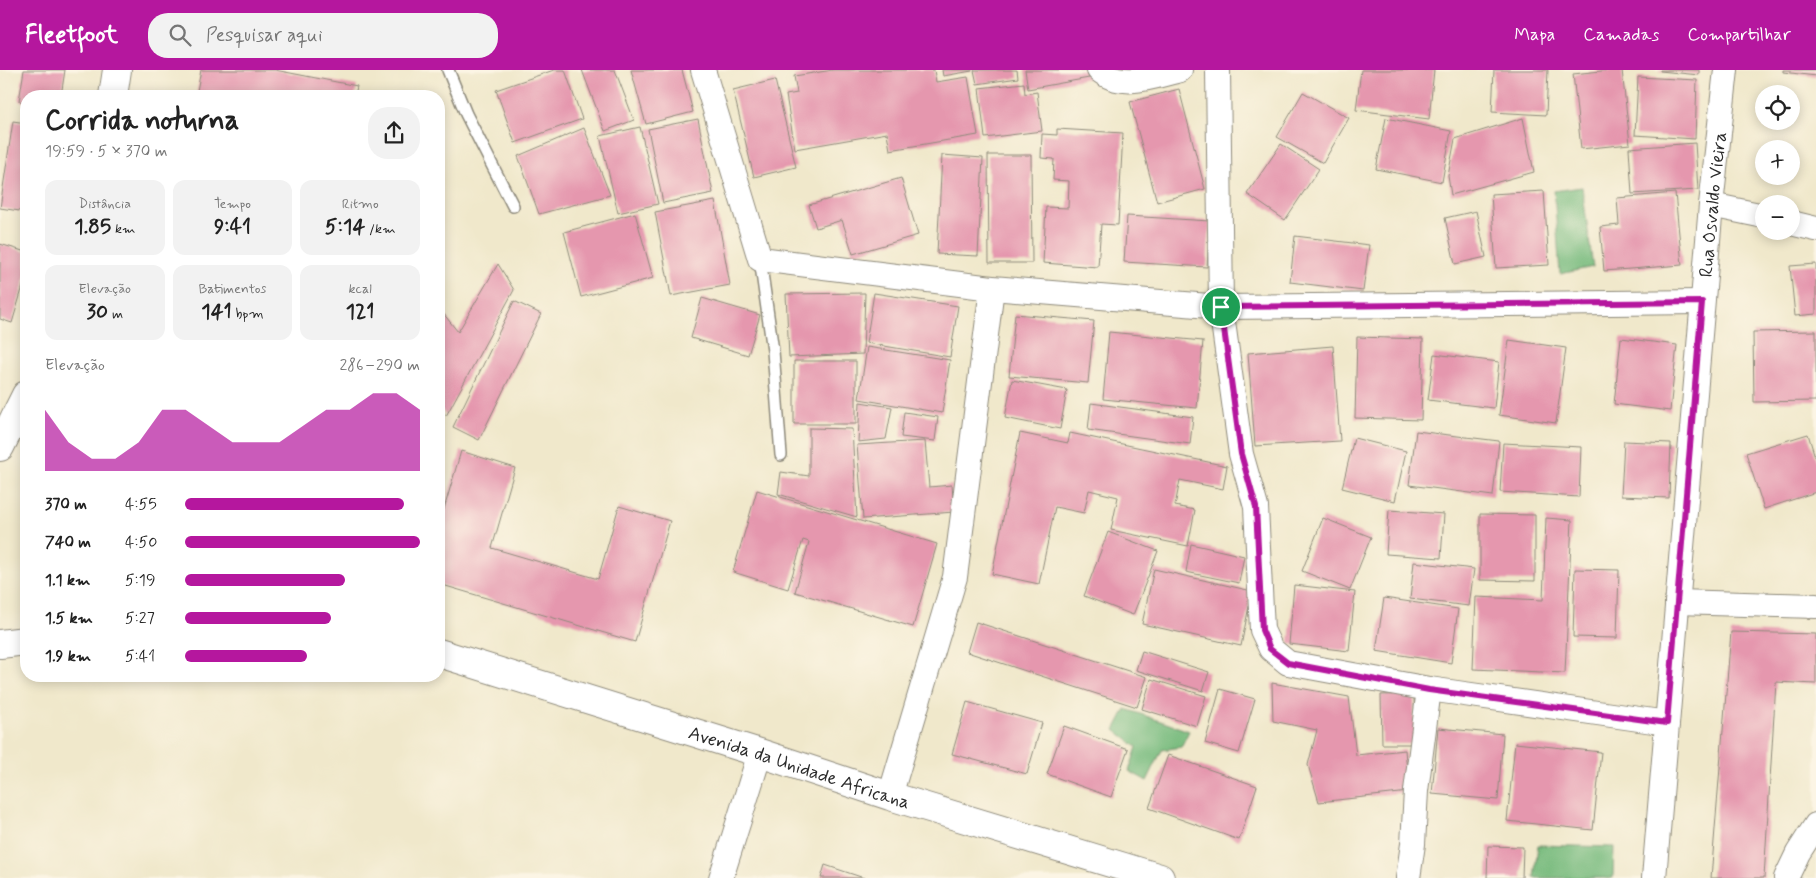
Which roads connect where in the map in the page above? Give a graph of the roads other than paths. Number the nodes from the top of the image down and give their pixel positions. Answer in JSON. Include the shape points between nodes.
{"nodes":[{"id":1,"x":117,"y":70,"type":"edge"},
{"id":2,"x":448,"y":70,"type":"edge"},
{"id":3,"x":703,"y":70,"type":"edge"},
{"id":4,"x":1099,"y":70,"type":"edge"},
{"id":5,"x":1180,"y":70,"type":"edge"},
{"id":6,"x":1218,"y":70,"type":"edge"},
{"id":7,"x":1726,"y":70,"type":"edge"},
{"id":8,"x":114,"y":90,"type":"edge"},
{"id":9,"x":513,"y":206,"type":"dead end"},
{"id":10,"x":1710,"y":206,"type":"junction"},
{"id":11,"x":1755,"y":214,"type":"edge"},
{"id":12,"x":1800,"y":225,"type":"edge"},
{"id":13,"x":1816,"y":229,"type":"edge"},
{"id":14,"x":760,"y":260,"type":"junction"},
{"id":15,"x":992,"y":288,"type":"junction"},
{"id":16,"x":1702,"y":302,"type":"junction"},
{"id":17,"x":1221,"y":307,"type":"junction"},
{"id":18,"x":20,"y":407,"type":"edge"},
{"id":19,"x":0,"y":447,"type":"edge"},
{"id":20,"x":781,"y":455,"type":"dead end"},
{"id":21,"x":1678,"y":602,"type":"junction"},
{"id":22,"x":1816,"y":606,"type":"edge"},
{"id":23,"x":20,"y":642,"type":"edge"},
{"id":24,"x":0,"y":644,"type":"edge"},
{"id":25,"x":445,"y":655,"type":"edge"},
{"id":26,"x":1429,"y":690,"type":"junction"},
{"id":27,"x":1667,"y":723,"type":"junction"},
{"id":28,"x":760,"y":753,"type":"junction"},
{"id":29,"x":890,"y":796,"type":"junction"},
{"id":30,"x":1816,"y":825,"type":"edge"},
{"id":31,"x":721,"y":878,"type":"edge"},
{"id":32,"x":1160,"y":878,"type":"edge"},
{"id":33,"x":1408,"y":878,"type":"edge"},
{"id":34,"x":1654,"y":878,"type":"edge"},
{"id":35,"x":1786,"y":878,"type":"edge"}],
"edges":[{"from":1,"to":8,"type":"street"},
{"from":2,"to":9,"type":"lane","via":[[466,114]]},
{"from":3,"to":14,"type":"street"},
{"from":4,"to":5,"type":"street","via":[[1118,80],[1135,80]]},
{"from":6,"to":17,"type":"street"},
{"from":7,"to":10,"type":"street","name":"Rua Osvaldo Vieira"},
{"from":10,"to":11,"type":"street"},
{"from":10,"to":16,"type":"street","name":"Rua Osvaldo Vieira"},
{"from":12,"to":13,"type":"street"},
{"from":14,"to":15,"type":"street"},
{"from":14,"to":20,"type":"lane","via":[[773,351]]},
{"from":15,"to":17,"type":"street"},
{"from":15,"to":29,"type":"street","via":[[954,577]]},
{"from":16,"to":17,"type":"street"},
{"from":16,"to":21,"type":"street","name":"Rua Osvaldo Vieira"},
{"from":17,"to":26,"type":"street","via":[[1241,454],[1256,507],[1262,630],[1270,649],[1288,663]]},
{"from":18,"to":19,"type":"street"},
{"from":21,"to":22,"type":"street"},
{"from":21,"to":27,"type":"street","name":"Rua Osvaldo Vieira"},
{"from":23,"to":24,"type":"street"},
{"from":25,"to":28,"type":"street","name":"Avenida da Unidade Africana"},
{"from":26,"to":27,"type":"street"},
{"from":26,"to":33,"type":"street"},
{"from":27,"to":34,"type":"street","name":"Rua Osvaldo Vieira"},
{"from":28,"to":29,"type":"street","name":"Avenida da Unidade Africana"},
{"from":28,"to":31,"type":"street"},
{"from":29,"to":32,"type":"street","name":"Avenida da Unidade Africana"},
{"from":30,"to":35,"type":"street"}]}
